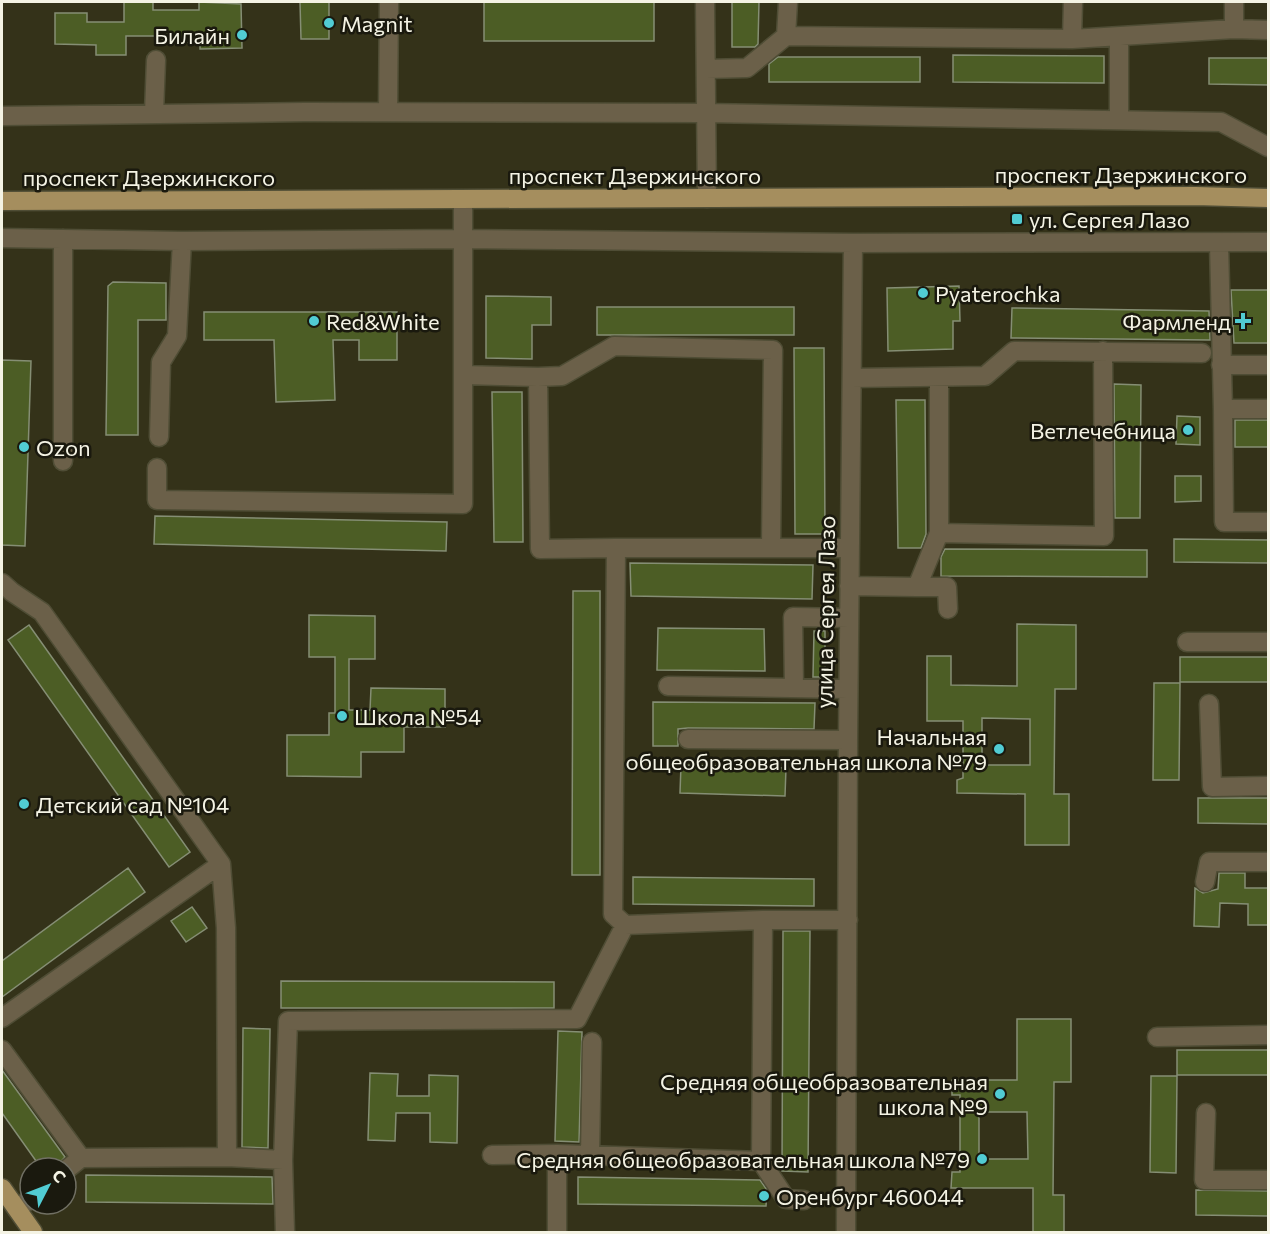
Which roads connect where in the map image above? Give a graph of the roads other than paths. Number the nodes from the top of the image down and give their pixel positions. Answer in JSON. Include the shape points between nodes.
{"nodes":[{"id":1,"x":389,"y":2,"type":"edge"},
{"id":2,"x":705,"y":2,"type":"edge"},
{"id":3,"x":788,"y":2,"type":"edge"},
{"id":4,"x":1073,"y":2,"type":"edge"},
{"id":5,"x":1234,"y":2,"type":"edge"},
{"id":6,"x":1234,"y":29,"type":"junction"},
{"id":7,"x":1269,"y":30,"type":"edge"},
{"id":8,"x":786,"y":36,"type":"junction"},
{"id":9,"x":1119,"y":38,"type":"junction"},
{"id":10,"x":1072,"y":39,"type":"junction"},
{"id":11,"x":156,"y":60,"type":"dead end"},
{"id":12,"x":706,"y":69,"type":"junction"},
{"id":13,"x":388,"y":112,"type":"junction"},
{"id":14,"x":154,"y":113,"type":"junction"},
{"id":15,"x":706,"y":113,"type":"junction"},
{"id":16,"x":2,"y":116,"type":"edge"},
{"id":17,"x":1119,"y":120,"type":"junction"},
{"id":18,"x":1269,"y":147,"type":"edge"},
{"id":19,"x":707,"y":198,"type":"junction"},
{"id":20,"x":1269,"y":198,"type":"edge"},
{"id":21,"x":2,"y":201,"type":"edge"},
{"id":22,"x":463,"y":201,"type":"junction"},
{"id":23,"x":2,"y":238,"type":"edge"},
{"id":24,"x":63,"y":239,"type":"junction"},
{"id":25,"x":462,"y":239,"type":"junction"},
{"id":26,"x":182,"y":241,"type":"junction"},
{"id":27,"x":1269,"y":242,"type":"edge"},
{"id":28,"x":853,"y":243,"type":"junction"},
{"id":29,"x":1219,"y":244,"type":"junction"},
{"id":30,"x":1103,"y":351,"type":"junction"},
{"id":31,"x":1202,"y":353,"type":"dead end"},
{"id":32,"x":1221,"y":365,"type":"junction"},
{"id":33,"x":1269,"y":366,"type":"edge"},
{"id":34,"x":463,"y":375,"type":"junction"},
{"id":35,"x":538,"y":377,"type":"junction"},
{"id":36,"x":939,"y":377,"type":"junction"},
{"id":37,"x":852,"y":378,"type":"junction"},
{"id":38,"x":1223,"y":409,"type":"junction"},
{"id":39,"x":1269,"y":409,"type":"edge"},
{"id":40,"x":159,"y":437,"type":"dead end"},
{"id":41,"x":63,"y":461,"type":"dead end"},
{"id":42,"x":157,"y":468,"type":"dead end"},
{"id":43,"x":1269,"y":522,"type":"edge"},
{"id":44,"x":939,"y":533,"type":"junction"},
{"id":45,"x":771,"y":547,"type":"junction"},
{"id":46,"x":616,"y":548,"type":"junction"},
{"id":47,"x":850,"y":548,"type":"junction"},
{"id":48,"x":849,"y":586,"type":"junction"},
{"id":49,"x":917,"y":587,"type":"junction"},
{"id":50,"x":5,"y":592,"type":"edge"},
{"id":51,"x":948,"y":609,"type":"dead end"},
{"id":52,"x":849,"y":618,"type":"junction"},
{"id":53,"x":1187,"y":642,"type":"dead end"},
{"id":54,"x":1269,"y":642,"type":"edge"},
{"id":55,"x":668,"y":686,"type":"dead end"},
{"id":56,"x":794,"y":687,"type":"junction"},
{"id":57,"x":848,"y":689,"type":"junction"},
{"id":58,"x":1209,"y":704,"type":"dead end"},
{"id":59,"x":688,"y":739,"type":"dead end"},
{"id":60,"x":848,"y":740,"type":"junction"},
{"id":61,"x":1269,"y":786,"type":"edge"},
{"id":62,"x":1269,"y":862,"type":"edge"},
{"id":63,"x":221,"y":864,"type":"junction"},
{"id":64,"x":1204,"y":882,"type":"dead end"},
{"id":65,"x":763,"y":920,"type":"junction"},
{"id":66,"x":848,"y":920,"type":"junction"},
{"id":67,"x":625,"y":925,"type":"junction"},
{"id":68,"x":2,"y":1018,"type":"edge"},
{"id":69,"x":1269,"y":1035,"type":"edge"},
{"id":70,"x":1156,"y":1037,"type":"dead end"},
{"id":71,"x":592,"y":1042,"type":"dead end"},
{"id":72,"x":2,"y":1050,"type":"edge"},
{"id":73,"x":1206,"y":1113,"type":"dead end"},
{"id":74,"x":557,"y":1154,"type":"junction"},
{"id":75,"x":492,"y":1155,"type":"dead end"},
{"id":76,"x":590,"y":1155,"type":"junction"},
{"id":77,"x":227,"y":1157,"type":"junction"},
{"id":78,"x":81,"y":1158,"type":"junction"},
{"id":79,"x":78,"y":1160,"type":"edge"},
{"id":80,"x":284,"y":1160,"type":"junction"},
{"id":81,"x":761,"y":1161,"type":"junction"},
{"id":82,"x":1269,"y":1180,"type":"edge"},
{"id":83,"x":2,"y":1188,"type":"edge"},
{"id":84,"x":18,"y":1200,"type":"edge"},
{"id":85,"x":804,"y":1200,"type":"dead end"},
{"id":86,"x":27,"y":1216,"type":"edge"},
{"id":87,"x":33,"y":1233,"type":"edge"},
{"id":88,"x":285,"y":1233,"type":"edge"},
{"id":89,"x":556,"y":1233,"type":"edge"},
{"id":90,"x":846,"y":1233,"type":"edge"}],
"edges":[{"from":1,"to":13,"type":"street"},
{"from":2,"to":12,"type":"street"},
{"from":3,"to":8,"type":"street"},
{"from":4,"to":10,"type":"street"},
{"from":5,"to":6,"type":"street"},
{"from":6,"to":7,"type":"street"},
{"from":6,"to":9,"type":"street"},
{"from":8,"to":10,"type":"street"},
{"from":8,"to":12,"type":"street","via":[[747,68]]},
{"from":9,"to":10,"type":"street"},
{"from":9,"to":17,"type":"street"},
{"from":11,"to":14,"type":"street"},
{"from":12,"to":15,"type":"street"},
{"from":13,"to":14,"type":"street"},
{"from":13,"to":15,"type":"street"},
{"from":14,"to":16,"type":"street"},
{"from":15,"to":17,"type":"street"},
{"from":15,"to":19,"type":"street"},
{"from":17,"to":18,"type":"street","via":[[1221,122]]},
{"from":19,"to":20,"type":"main road","name":"проспект Дзержинского"},
{"from":19,"to":22,"type":"main road","name":"проспект Дзержинского"},
{"from":21,"to":22,"type":"main road","name":"проспект Дзержинского"},
{"from":22,"to":25,"type":"street"},
{"from":23,"to":24,"type":"street"},
{"from":24,"to":26,"type":"street"},
{"from":24,"to":41,"type":"street"},
{"from":25,"to":26,"type":"street"},
{"from":25,"to":28,"type":"street"},
{"from":25,"to":34,"type":"street"},
{"from":26,"to":40,"type":"street","via":[[177,336],[161,362]]},
{"from":27,"to":29,"type":"street"},
{"from":28,"to":29,"type":"street"},
{"from":28,"to":37,"type":"street","name":"улица Сергея Лазо"},
{"from":29,"to":32,"type":"street"},
{"from":30,"to":31,"type":"street"},
{"from":30,"to":36,"type":"street","via":[[1014,351],[985,376]]},
{"from":30,"to":44,"type":"street","via":[[1104,536]]},
{"from":32,"to":33,"type":"street"},
{"from":32,"to":38,"type":"street"},
{"from":34,"to":35,"type":"street"},
{"from":34,"to":42,"type":"street","via":[[463,504],[157,500]]},
{"from":35,"to":45,"type":"street","via":[[562,376],[614,346],[773,350]]},
{"from":35,"to":46,"type":"street","via":[[540,549]]},
{"from":36,"to":37,"type":"street"},
{"from":36,"to":44,"type":"street"},
{"from":37,"to":47,"type":"street","name":"улица Сергея Лазо"},
{"from":38,"to":39,"type":"street"},
{"from":38,"to":43,"type":"street","via":[[1224,522]]},
{"from":44,"to":49,"type":"street"},
{"from":45,"to":46,"type":"street"},
{"from":45,"to":47,"type":"street"},
{"from":46,"to":67,"type":"street","via":[[613,914]]},
{"from":47,"to":48,"type":"street","name":"улица Сергея Лазо"},
{"from":48,"to":49,"type":"street"},
{"from":48,"to":52,"type":"street","name":"улица Сергея Лазо"},
{"from":49,"to":51,"type":"street","via":[[947,587]]},
{"from":50,"to":63,"type":"street","via":[[42,612]]},
{"from":52,"to":56,"type":"street","via":[[793,617]]},
{"from":52,"to":57,"type":"street","name":"улица Сергея Лазо"},
{"from":53,"to":54,"type":"street"},
{"from":55,"to":56,"type":"street"},
{"from":56,"to":57,"type":"street"},
{"from":57,"to":60,"type":"street","name":"улица Сергея Лазо"},
{"from":58,"to":61,"type":"street","via":[[1212,787]]},
{"from":59,"to":60,"type":"street"},
{"from":60,"to":66,"type":"street","name":"улица Сергея Лазо"},
{"from":62,"to":64,"type":"street","via":[[1209,862]]},
{"from":63,"to":68,"type":"street"},
{"from":63,"to":77,"type":"street","via":[[226,928]]},
{"from":65,"to":66,"type":"street"},
{"from":65,"to":67,"type":"street"},
{"from":65,"to":81,"type":"street"},
{"from":66,"to":90,"type":"street","name":"улица Сергея Лазо"},
{"from":67,"to":80,"type":"street","via":[[577,1019],[288,1021]]},
{"from":69,"to":70,"type":"street"},
{"from":71,"to":76,"type":"street"},
{"from":72,"to":78,"type":"street"},
{"from":73,"to":82,"type":"street","via":[[1204,1180]]},
{"from":74,"to":75,"type":"street"},
{"from":74,"to":76,"type":"street"},
{"from":74,"to":89,"type":"street"},
{"from":76,"to":81,"type":"street"},
{"from":77,"to":78,"type":"street"},
{"from":77,"to":80,"type":"street"},
{"from":78,"to":79,"type":"street"},
{"from":80,"to":88,"type":"street"},
{"from":81,"to":85,"type":"street","via":[[786,1199]]},
{"from":83,"to":84,"type":"main road"},
{"from":86,"to":87,"type":"main road"}]}
